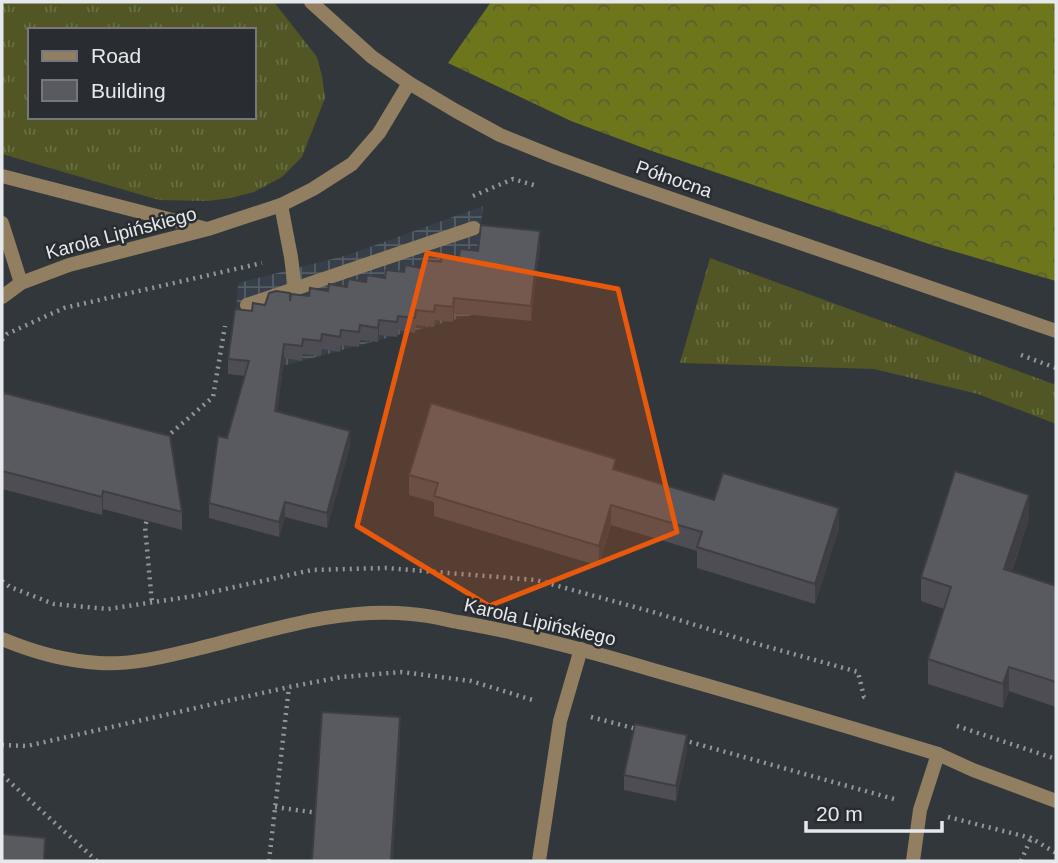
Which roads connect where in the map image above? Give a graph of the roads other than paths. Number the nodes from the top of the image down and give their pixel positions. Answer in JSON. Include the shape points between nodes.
{"nodes":[{"id":1,"x":311,"y":2,"type":"edge"},
{"id":2,"x":409,"y":83,"type":"junction"},
{"id":3,"x":2,"y":176,"type":"edge"},
{"id":4,"x":281,"y":205,"type":"junction"},
{"id":5,"x":2,"y":223,"type":"edge"},
{"id":6,"x":474,"y":228,"type":"dead end"},
{"id":7,"x":208,"y":229,"type":"junction"},
{"id":8,"x":21,"y":283,"type":"junction"},
{"id":9,"x":295,"y":289,"type":"junction"},
{"id":10,"x":2,"y":297,"type":"edge"},
{"id":11,"x":247,"y":305,"type":"dead end"},
{"id":12,"x":1056,"y":331,"type":"edge"},
{"id":13,"x":2,"y":639,"type":"edge"},
{"id":14,"x":581,"y":649,"type":"junction"},
{"id":15,"x":938,"y":754,"type":"junction"},
{"id":16,"x":1056,"y":801,"type":"edge"},
{"id":17,"x":539,"y":861,"type":"edge"},
{"id":18,"x":913,"y":861,"type":"edge"}],
"edges":[{"from":1,"to":2,"type":"street","name":"Północna","via":[[372,57]]},
{"from":2,"to":4,"type":"street","name":"Karola Lipińskiego","via":[[379,133],[352,164]]},
{"from":2,"to":12,"type":"street","name":"Północna","via":[[500,135],[557,158]]},
{"from":3,"to":7,"type":"street"},
{"from":4,"to":7,"type":"street","name":"Karola Lipińskiego"},
{"from":4,"to":9,"type":"street"},
{"from":5,"to":8,"type":"street"},
{"from":6,"to":9,"type":"street"},
{"from":7,"to":8,"type":"street","name":"Karola Lipińskiego","via":[[69,265]]},
{"from":8,"to":10,"type":"street","name":"Karola Lipińskiego"},
{"from":9,"to":11,"type":"street"},
{"from":13,"to":14,"type":"street","name":"Karola Lipińskiego","via":[[42,654],[101,663],[152,659],[298,623],[375,612],[486,627]]},
{"from":14,"to":15,"type":"street","name":"Karola Lipińskiego"},
{"from":14,"to":17,"type":"street","via":[[560,721]]},
{"from":15,"to":16,"type":"street","name":"Karola Lipińskiego"},
{"from":15,"to":18,"type":"street","via":[[920,810]]}]}
